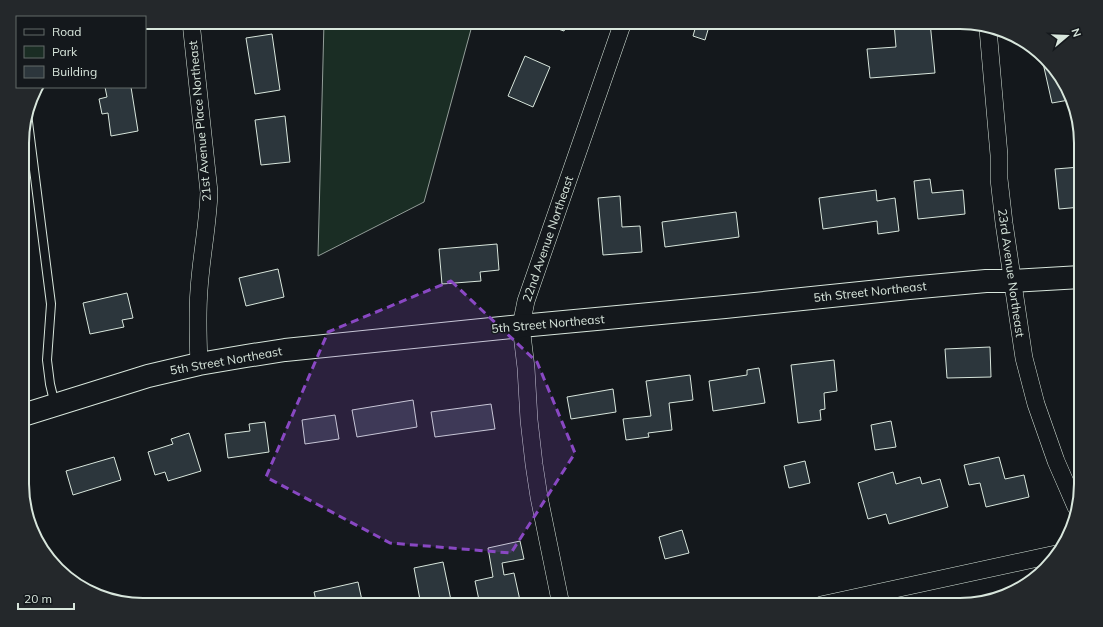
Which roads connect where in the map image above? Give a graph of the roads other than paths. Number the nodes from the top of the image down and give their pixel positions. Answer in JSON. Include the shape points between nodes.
{"nodes":[{"id":1,"x":192,"y":29,"type":"edge"},
{"id":2,"x":621,"y":29,"type":"edge"},
{"id":3,"x":988,"y":33,"type":"edge"},
{"id":4,"x":30,"y":135,"type":"edge"},
{"id":5,"x":1074,"y":277,"type":"edge"},
{"id":6,"x":1013,"y":281,"type":"junction"},
{"id":7,"x":521,"y":326,"type":"junction"},
{"id":8,"x":199,"y":364,"type":"junction"},
{"id":9,"x":55,"y":405,"type":"junction"},
{"id":10,"x":29,"y":414,"type":"edge"},
{"id":11,"x":1073,"y":500,"type":"edge"},
{"id":12,"x":1049,"y":556,"type":"edge"},
{"id":13,"x":560,"y":598,"type":"edge"},
{"id":14,"x":854,"y":598,"type":"edge"}],
"edges":[{"from":1,"to":8,"type":"street","name":"21st Avenue Place Northeast","via":[[209,192],[199,290]]},
{"from":2,"to":7,"type":"street","name":"22nd Avenue Northeast","via":[[526,301]]},
{"from":3,"to":6,"type":"street","name":"23rd Avenue Northeast","via":[[999,179]]},
{"from":4,"to":9,"type":"lane","via":[[50,304],[47,360]]},
{"from":5,"to":6,"type":"street","name":"5th Street Northeast"},
{"from":6,"to":7,"type":"street","name":"5th Street Northeast","via":[[909,288]]},
{"from":6,"to":11,"type":"street","name":"23rd Avenue Northeast","via":[[1024,358],[1036,404]]},
{"from":7,"to":8,"type":"street","name":"5th Street Northeast","via":[[285,350]]},
{"from":7,"to":13,"type":"street","name":"22nd Avenue Northeast","via":[[534,464]]},
{"from":8,"to":9,"type":"street","name":"5th Street Northeast","via":[[148,376]]},
{"from":9,"to":10,"type":"street","name":"5th Street Northeast"},
{"from":12,"to":14,"type":"street"}]}
